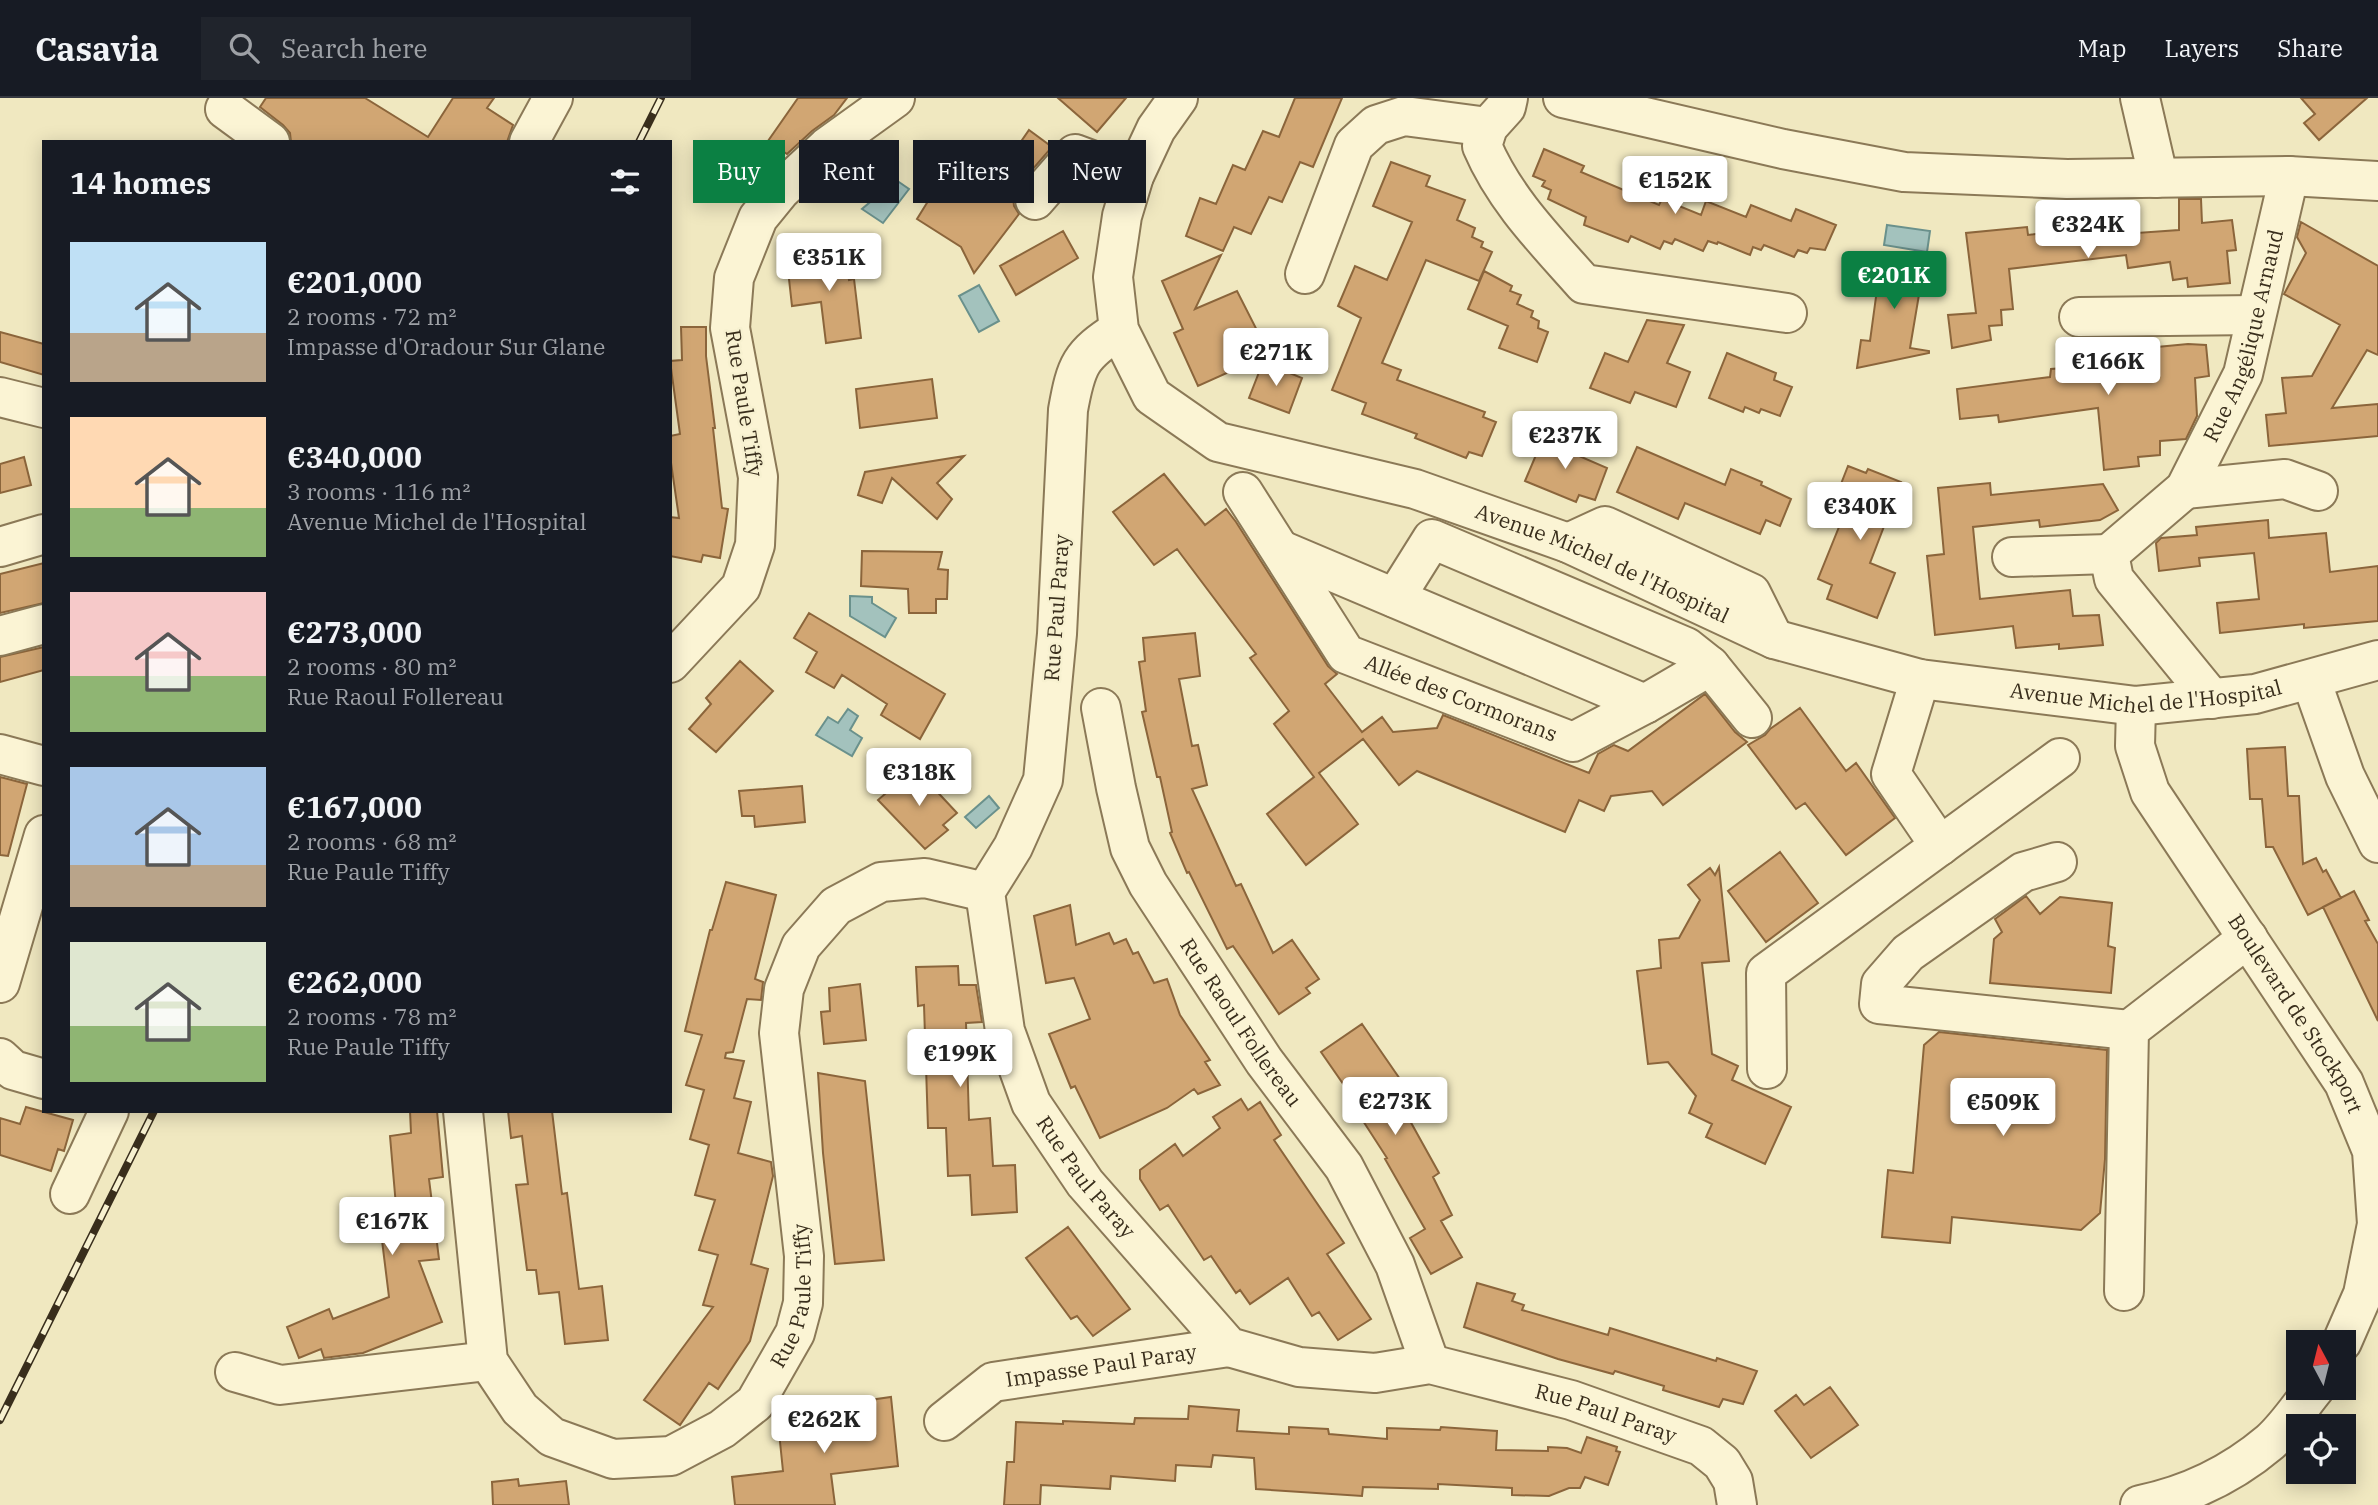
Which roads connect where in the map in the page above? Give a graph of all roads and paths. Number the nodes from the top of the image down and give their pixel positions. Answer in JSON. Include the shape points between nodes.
{"nodes":[{"id":1,"x":553,"y":98,"type":"edge"},
{"id":2,"x":895,"y":98,"type":"edge"},
{"id":3,"x":1178,"y":98,"type":"edge"},
{"id":4,"x":1563,"y":98,"type":"edge"},
{"id":5,"x":2140,"y":98,"type":"edge"},
{"id":6,"x":1498,"y":113,"type":"edge"},
{"id":7,"x":223,"y":116,"type":"edge"},
{"id":8,"x":266,"y":140,"type":"edge"},
{"id":9,"x":529,"y":140,"type":"edge"},
{"id":10,"x":1146,"y":150,"type":"edge"},
{"id":11,"x":2289,"y":176,"type":"junction"},
{"id":12,"x":2156,"y":178,"type":"junction"},
{"id":13,"x":2378,"y":181,"type":"edge"},
{"id":14,"x":1048,"y":185,"type":"edge"},
{"id":15,"x":1035,"y":200,"type":"dead end"},
{"id":16,"x":1126,"y":203,"type":"edge"},
{"id":17,"x":1305,"y":274,"type":"dead end"},
{"id":18,"x":1787,"y":313,"type":"dead end"},
{"id":19,"x":2256,"y":315,"type":"junction"},
{"id":20,"x":2078,"y":317,"type":"dead end"},
{"id":21,"x":1119,"y":330,"type":"junction"},
{"id":22,"x":0,"y":397,"type":"edge"},
{"id":23,"x":42,"y":408,"type":"edge"},
{"id":24,"x":2185,"y":489,"type":"junction"},
{"id":25,"x":2318,"y":491,"type":"dead end"},
{"id":26,"x":1243,"y":492,"type":"dead end"},
{"id":27,"x":1449,"y":501,"type":"junction"},
{"id":28,"x":42,"y":535,"type":"edge"},
{"id":29,"x":1432,"y":539,"type":"junction"},
{"id":30,"x":0,"y":547,"type":"edge"},
{"id":31,"x":1281,"y":551,"type":"junction"},
{"id":32,"x":2109,"y":554,"type":"junction"},
{"id":33,"x":2012,"y":557,"type":"dead end"},
{"id":34,"x":1395,"y":598,"type":"junction"},
{"id":35,"x":42,"y":625,"type":"edge"},
{"id":36,"x":0,"y":636,"type":"edge"},
{"id":37,"x":2378,"y":660,"type":"edge"},
{"id":38,"x":672,"y":661,"type":"edge"},
{"id":39,"x":1710,"y":666,"type":"junction"},
{"id":40,"x":1920,"y":679,"type":"junction"},
{"id":41,"x":2311,"y":680,"type":"junction"},
{"id":42,"x":2212,"y":699,"type":"junction"},
{"id":43,"x":1645,"y":704,"type":"junction"},
{"id":44,"x":2136,"y":706,"type":"junction"},
{"id":45,"x":1101,"y":708,"type":"dead end"},
{"id":46,"x":1752,"y":718,"type":"dead end"},
{"id":47,"x":0,"y":754,"type":"edge"},
{"id":48,"x":2060,"y":758,"type":"dead end"},
{"id":49,"x":42,"y":765,"type":"edge"},
{"id":50,"x":2376,"y":838,"type":"edge"},
{"id":51,"x":42,"y":841,"type":"edge"},
{"id":52,"x":1940,"y":846,"type":"junction"},
{"id":53,"x":2057,"y":862,"type":"dead end"},
{"id":54,"x":985,"y":891,"type":"junction"},
{"id":55,"x":2248,"y":938,"type":"junction"},
{"id":56,"x":7,"y":939,"type":"edge"},
{"id":57,"x":0,"y":982,"type":"edge"},
{"id":58,"x":2129,"y":1030,"type":"junction"},
{"id":59,"x":0,"y":1058,"type":"edge"},
{"id":60,"x":1767,"y":1069,"type":"dead end"},
{"id":61,"x":42,"y":1078,"type":"edge"},
{"id":62,"x":107,"y":1113,"type":"edge"},
{"id":63,"x":463,"y":1113,"type":"edge"},
{"id":64,"x":70,"y":1194,"type":"dead end"},
{"id":65,"x":2123,"y":1291,"type":"dead end"},
{"id":66,"x":2348,"y":1330,"type":"edge"},
{"id":67,"x":1228,"y":1347,"type":"junction"},
{"id":68,"x":488,"y":1362,"type":"junction"},
{"id":69,"x":1430,"y":1364,"type":"junction"},
{"id":70,"x":234,"y":1372,"type":"dead end"},
{"id":71,"x":2305,"y":1400,"type":"edge"},
{"id":72,"x":944,"y":1421,"type":"dead end"},
{"id":73,"x":1737,"y":1505,"type":"edge"},
{"id":74,"x":2140,"y":1505,"type":"edge"}],
"edges":[{"from":1,"to":9,"type":"street"},
{"from":2,"to":38,"type":"street","name":"Rue Paule Tiffy","via":[[827,147],[780,191],[758,218],[734,278],[730,328],[758,478],[755,545],[741,587]]},
{"from":3,"to":10,"type":"street","name":"Avenue Michel de l'Hospital"},
{"from":4,"to":12,"type":"street","via":[[1904,172]]},
{"from":5,"to":12,"type":"street"},
{"from":6,"to":17,"type":"street","via":[[1404,116],[1376,125],[1354,145]]},
{"from":6,"to":18,"type":"street","via":[[1482,146],[1490,165],[1519,211],[1584,284]]},
{"from":7,"to":8,"type":"street"},
{"from":11,"to":12,"type":"street"},
{"from":11,"to":13,"type":"street"},
{"from":11,"to":19,"type":"street","name":"Rue Angélique Arnaud"},
{"from":14,"to":15,"type":"street"},
{"from":16,"to":21,"type":"street","name":"Avenue Michel de l'Hospital","via":[[1114,278]]},
{"from":19,"to":20,"type":"street"},
{"from":19,"to":24,"type":"street","name":"Rue Angélique Arnaud","via":[[2243,374]]},
{"from":21,"to":27,"type":"street","name":"Avenue Michel de l'Hospital","via":[[1152,396],[1218,442]]},
{"from":21,"to":54,"type":"street","name":"Rue Paul Paray","via":[[1087,353],[1073,383],[1043,780],[1013,847]]},
{"from":22,"to":23,"type":"street"},
{"from":24,"to":25,"type":"street","via":[[2285,479]]},
{"from":24,"to":32,"type":"street","name":"Rue Angélique Arnaud"},
{"from":26,"to":31,"type":"street","name":"Allée des Cormorans"},
{"from":27,"to":29,"type":"street"},
{"from":27,"to":40,"type":"street","name":"Avenue Michel de l'Hospital","via":[[1568,543],[1774,639]]},
{"from":28,"to":30,"type":"street"},
{"from":29,"to":34,"type":"street"},
{"from":29,"to":39,"type":"street","via":[[1686,647]]},
{"from":31,"to":34,"type":"street"},
{"from":31,"to":43,"type":"street","name":"Allée des Cormorans","via":[[1346,654],[1573,742]]},
{"from":32,"to":33,"type":"street"},
{"from":32,"to":42,"type":"street","via":[[2114,579]]},
{"from":34,"to":43,"type":"street"},
{"from":35,"to":36,"type":"street"},
{"from":37,"to":41,"type":"street","name":"Avenue Michel de l'Hospital"},
{"from":39,"to":43,"type":"street","name":"Allée des Cormorans"},
{"from":39,"to":46,"type":"street"},
{"from":40,"to":44,"type":"street","name":"Avenue Michel de l'Hospital"},
{"from":40,"to":52,"type":"street","via":[[1891,774]]},
{"from":41,"to":42,"type":"street","name":"Avenue Michel de l'Hospital"},
{"from":41,"to":50,"type":"street","via":[[2345,776]]},
{"from":42,"to":44,"type":"street","name":"Avenue Michel de l'Hospital"},
{"from":44,"to":55,"type":"street","name":"Boulevard de Stockport","via":[[2135,746],[2150,792]]},
{"from":45,"to":69,"type":"street","name":"Rue Raoul Follereau","via":[[1130,848],[1148,884],[1264,1061],[1343,1167],[1395,1265]]},
{"from":47,"to":49,"type":"street"},
{"from":48,"to":52,"type":"street"},
{"from":51,"to":56,"type":"street"},
{"from":52,"to":60,"type":"street","via":[[1766,973]]},
{"from":53,"to":58,"type":"street","via":[[2022,872],[1908,953],[1881,984],[1879,1004]]},
{"from":54,"to":67,"type":"street","name":"Rue Paul Paray","via":[[1005,1031],[1031,1103],[1085,1182]]},
{"from":54,"to":68,"type":"street","name":"Rue Paule Tiffy","via":[[925,878],[881,882],[836,906],[801,946],[784,989],[779,1033],[804,1256],[803,1303],[795,1334],[755,1403],[722,1429],[671,1456],[613,1459],[552,1437],[520,1409]]},
{"from":55,"to":58,"type":"street"},
{"from":55,"to":66,"type":"street","name":"Boulevard de Stockport","via":[[2344,1083],[2372,1151],[2376,1224],[2363,1294]]},
{"from":56,"to":57,"type":"street"},
{"from":58,"to":65,"type":"street"},
{"from":59,"to":61,"type":"street","via":[[13,1070]]},
{"from":62,"to":64,"type":"street"},
{"from":63,"to":68,"type":"street","name":"Rue Paule Tiffy"},
{"from":67,"to":69,"type":"street","name":"Rue Paul Paray","via":[[1299,1367],[1375,1373]]},
{"from":67,"to":72,"type":"street","name":"Impasse Paul Paray","via":[[993,1382]]},
{"from":68,"to":70,"type":"street","via":[[280,1385]]},
{"from":69,"to":73,"type":"street","name":"Rue Paul Paray","via":[[1571,1400],[1701,1446],[1722,1463],[1733,1482]]},
{"from":71,"to":74,"type":"street","via":[[2271,1441],[2222,1477]]}]}
